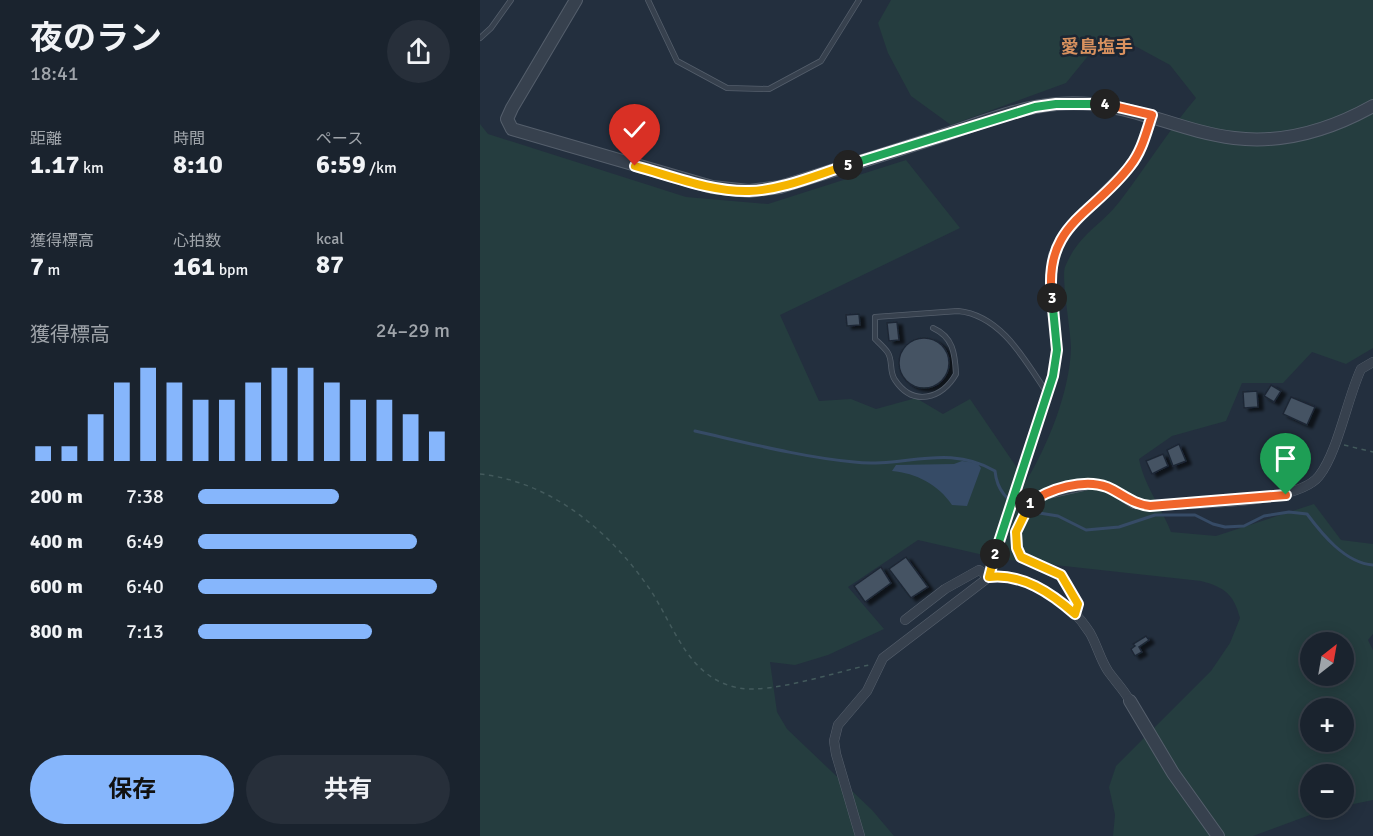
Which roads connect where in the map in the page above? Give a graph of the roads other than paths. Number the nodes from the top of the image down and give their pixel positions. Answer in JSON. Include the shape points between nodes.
{"nodes":[{"id":1,"x":511,"y":0,"type":"edge"},
{"id":2,"x":576,"y":0,"type":"edge"},
{"id":3,"x":648,"y":0,"type":"edge"},
{"id":4,"x":859,"y":0,"type":"edge"},
{"id":5,"x":480,"y":38,"type":"edge"},
{"id":6,"x":1373,"y":106,"type":"edge"},
{"id":7,"x":1152,"y":115,"type":"junction"},
{"id":8,"x":933,"y":328,"type":"dead end"},
{"id":9,"x":1373,"y":362,"type":"edge"},
{"id":10,"x":1048,"y":395,"type":"junction"},
{"id":11,"x":989,"y":577,"type":"junction"},
{"id":12,"x":1075,"y":614,"type":"junction"},
{"id":13,"x":905,"y":620,"type":"dead end"},
{"id":14,"x":1130,"y":700,"type":"joint"},
{"id":15,"x":860,"y":836,"type":"edge"},
{"id":16,"x":1218,"y":836,"type":"edge"}],
"edges":[{"from":1,"to":5,"type":"lane"},
{"from":2,"to":7,"type":"street","via":[[512,108],[507,120],[512,129],[712,187],[749,191],[780,187],[1035,107],[1096,103]]},
{"from":3,"to":4,"type":"lane","via":[[677,61],[727,88],[769,89],[821,62]]},
{"from":6,"to":7,"type":"street","via":[[1347,120],[1304,134],[1266,140],[1233,138]]},
{"from":7,"to":10,"type":"street","via":[[1134,160],[1067,229],[1053,255],[1050,286],[1057,350]]},
{"from":8,"to":10,"type":"lane","via":[[946,333],[952,345],[956,374],[937,395],[927,397],[906,391],[892,377],[888,353],[875,339],[875,317],[958,311],[990,321],[1024,359]]},
{"from":9,"to":12,"type":"street","via":[[1361,369],[1320,476],[1309,486],[1286,495],[1150,506],[1134,504],[1108,488],[1092,484],[1052,492],[1030,502],[1016,532],[1017,548],[1021,557],[1061,575],[1078,604]]},
{"from":10,"to":11,"type":"street"},
{"from":11,"to":12,"type":"street","via":[[1009,577],[1048,592]]},
{"from":11,"to":13,"type":"street","via":[[978,570]]},
{"from":11,"to":15,"type":"street","via":[[888,654],[867,691],[835,732],[836,754]]},
{"from":12,"to":14,"type":"street"},
{"from":14,"to":16,"type":"street","via":[[1173,773]]}]}
